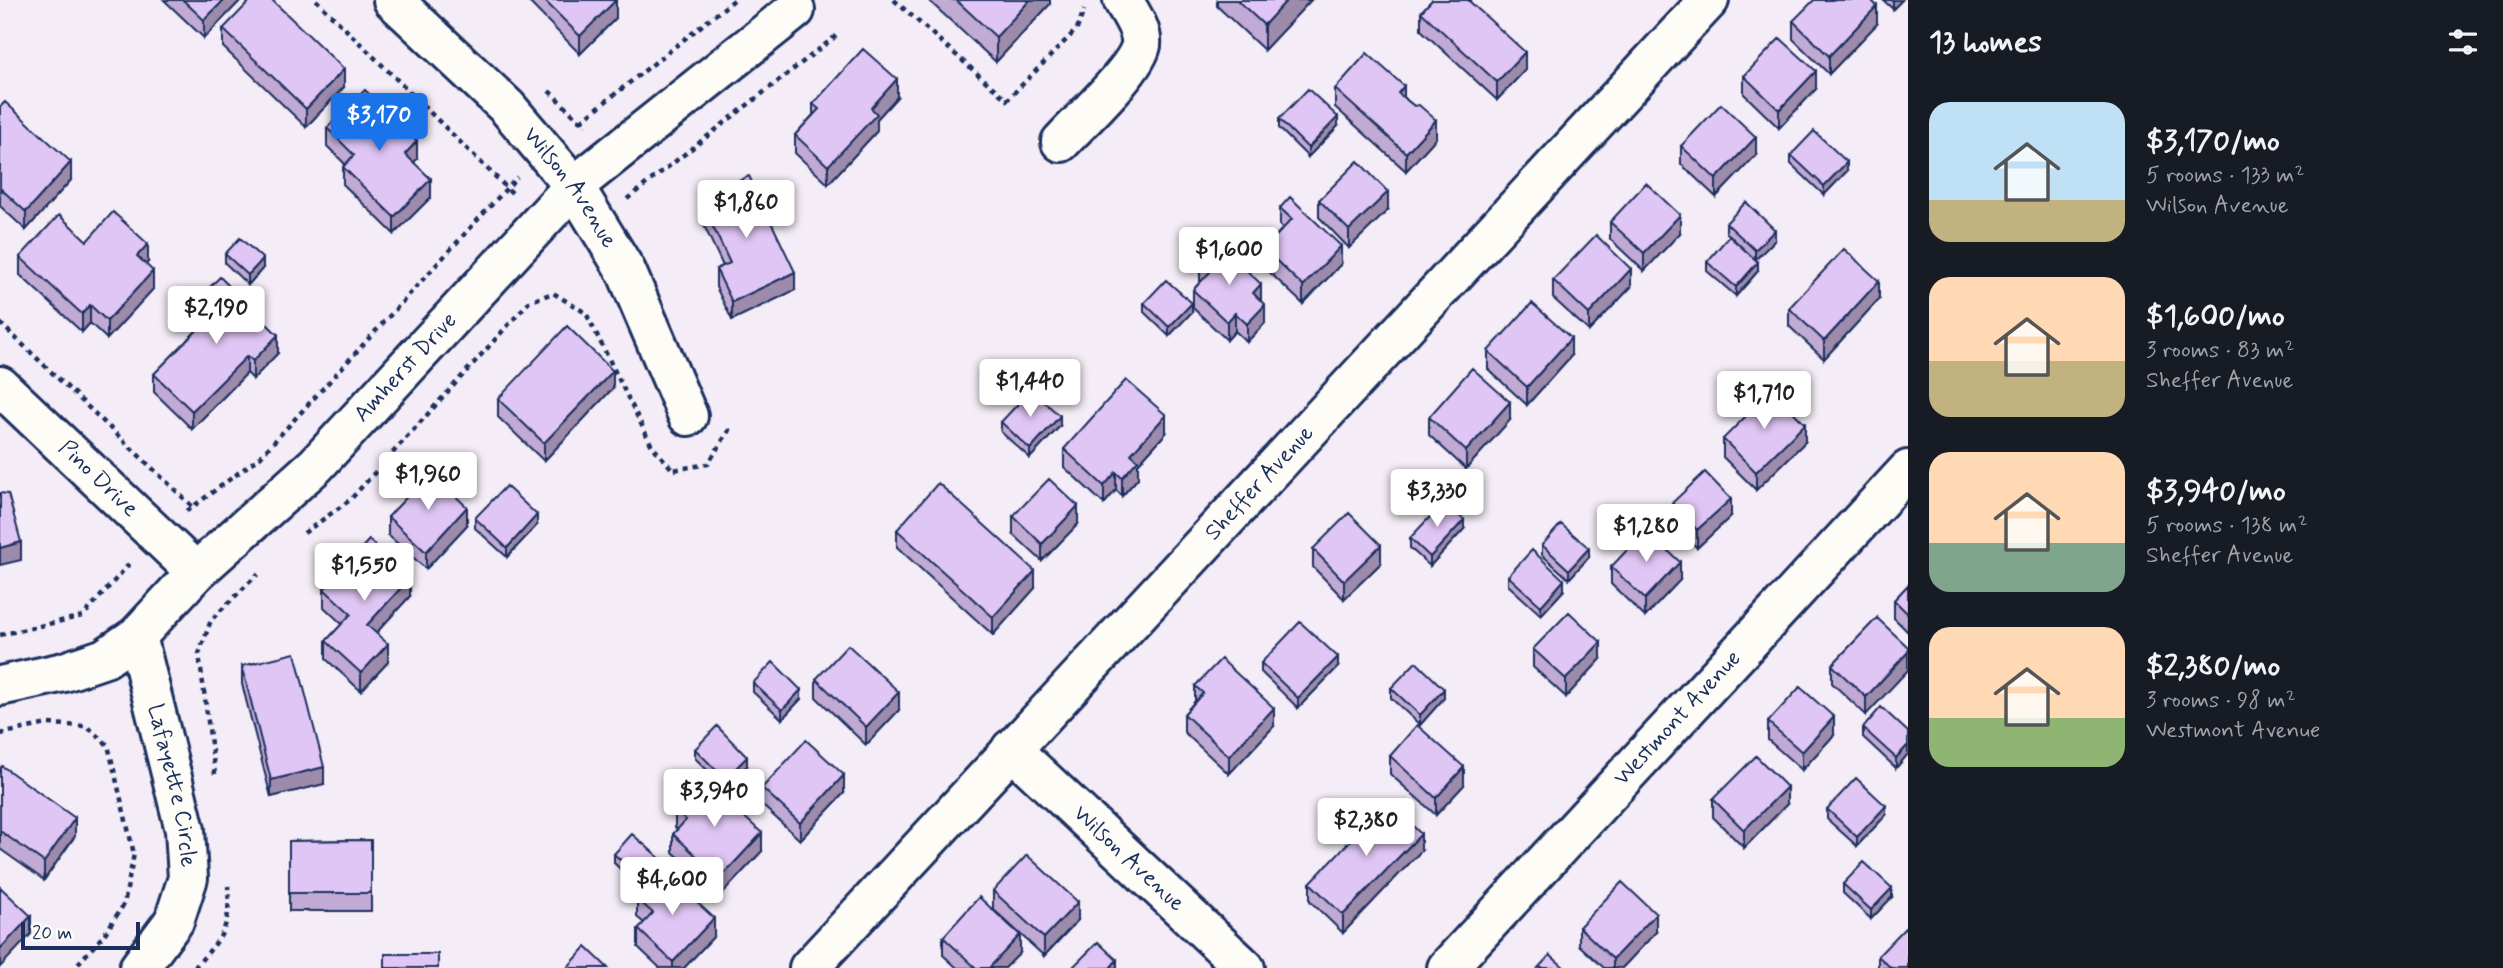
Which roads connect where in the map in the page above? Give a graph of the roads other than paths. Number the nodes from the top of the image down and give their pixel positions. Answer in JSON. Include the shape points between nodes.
{"nodes":[{"id":1,"x":393,"y":0,"type":"edge"},
{"id":2,"x":1709,"y":0,"type":"edge"},
{"id":3,"x":1105,"y":1,"type":"edge"},
{"id":4,"x":795,"y":10,"type":"dead end"},
{"id":5,"x":1061,"y":142,"type":"dead end"},
{"id":6,"x":574,"y":186,"type":"junction"},
{"id":7,"x":0,"y":386,"type":"edge"},
{"id":8,"x":688,"y":416,"type":"dead end"},
{"id":9,"x":1908,"y":470,"type":"edge"},
{"id":10,"x":196,"y":572,"type":"junction"},
{"id":11,"x":137,"y":636,"type":"junction"},
{"id":12,"x":0,"y":686,"type":"edge"},
{"id":13,"x":1011,"y":749,"type":"junction"},
{"id":14,"x":139,"y":968,"type":"edge"},
{"id":15,"x":810,"y":968,"type":"edge"},
{"id":16,"x":1245,"y":968,"type":"edge"},
{"id":17,"x":1447,"y":968,"type":"edge"}],
"edges":[{"from":1,"to":6,"type":"street","name":"Wilson Avenue","via":[[507,107]]},
{"from":2,"to":13,"type":"street","name":"Sheffer Avenue"},
{"from":3,"to":5,"type":"street","via":[[1136,23],[1141,43],[1134,62]]},
{"from":4,"to":6,"type":"street","name":"Amherst Drive"},
{"from":6,"to":8,"type":"street","name":"Wilson Avenue","via":[[626,271]]},
{"from":6,"to":10,"type":"street","name":"Amherst Drive","via":[[316,465]]},
{"from":7,"to":10,"type":"street","name":"Pino Drive"},
{"from":9,"to":17,"type":"street","name":"Westmont Avenue"},
{"from":10,"to":11,"type":"street","name":"Amherst Drive"},
{"from":11,"to":12,"type":"street","name":"Amherst Drive","via":[[105,658]]},
{"from":11,"to":14,"type":"street","name":"Lafayette Circle","via":[[185,830],[188,878],[174,921]]},
{"from":13,"to":15,"type":"street","name":"Sheffer Avenue"},
{"from":13,"to":16,"type":"street","name":"Wilson Avenue"}]}
